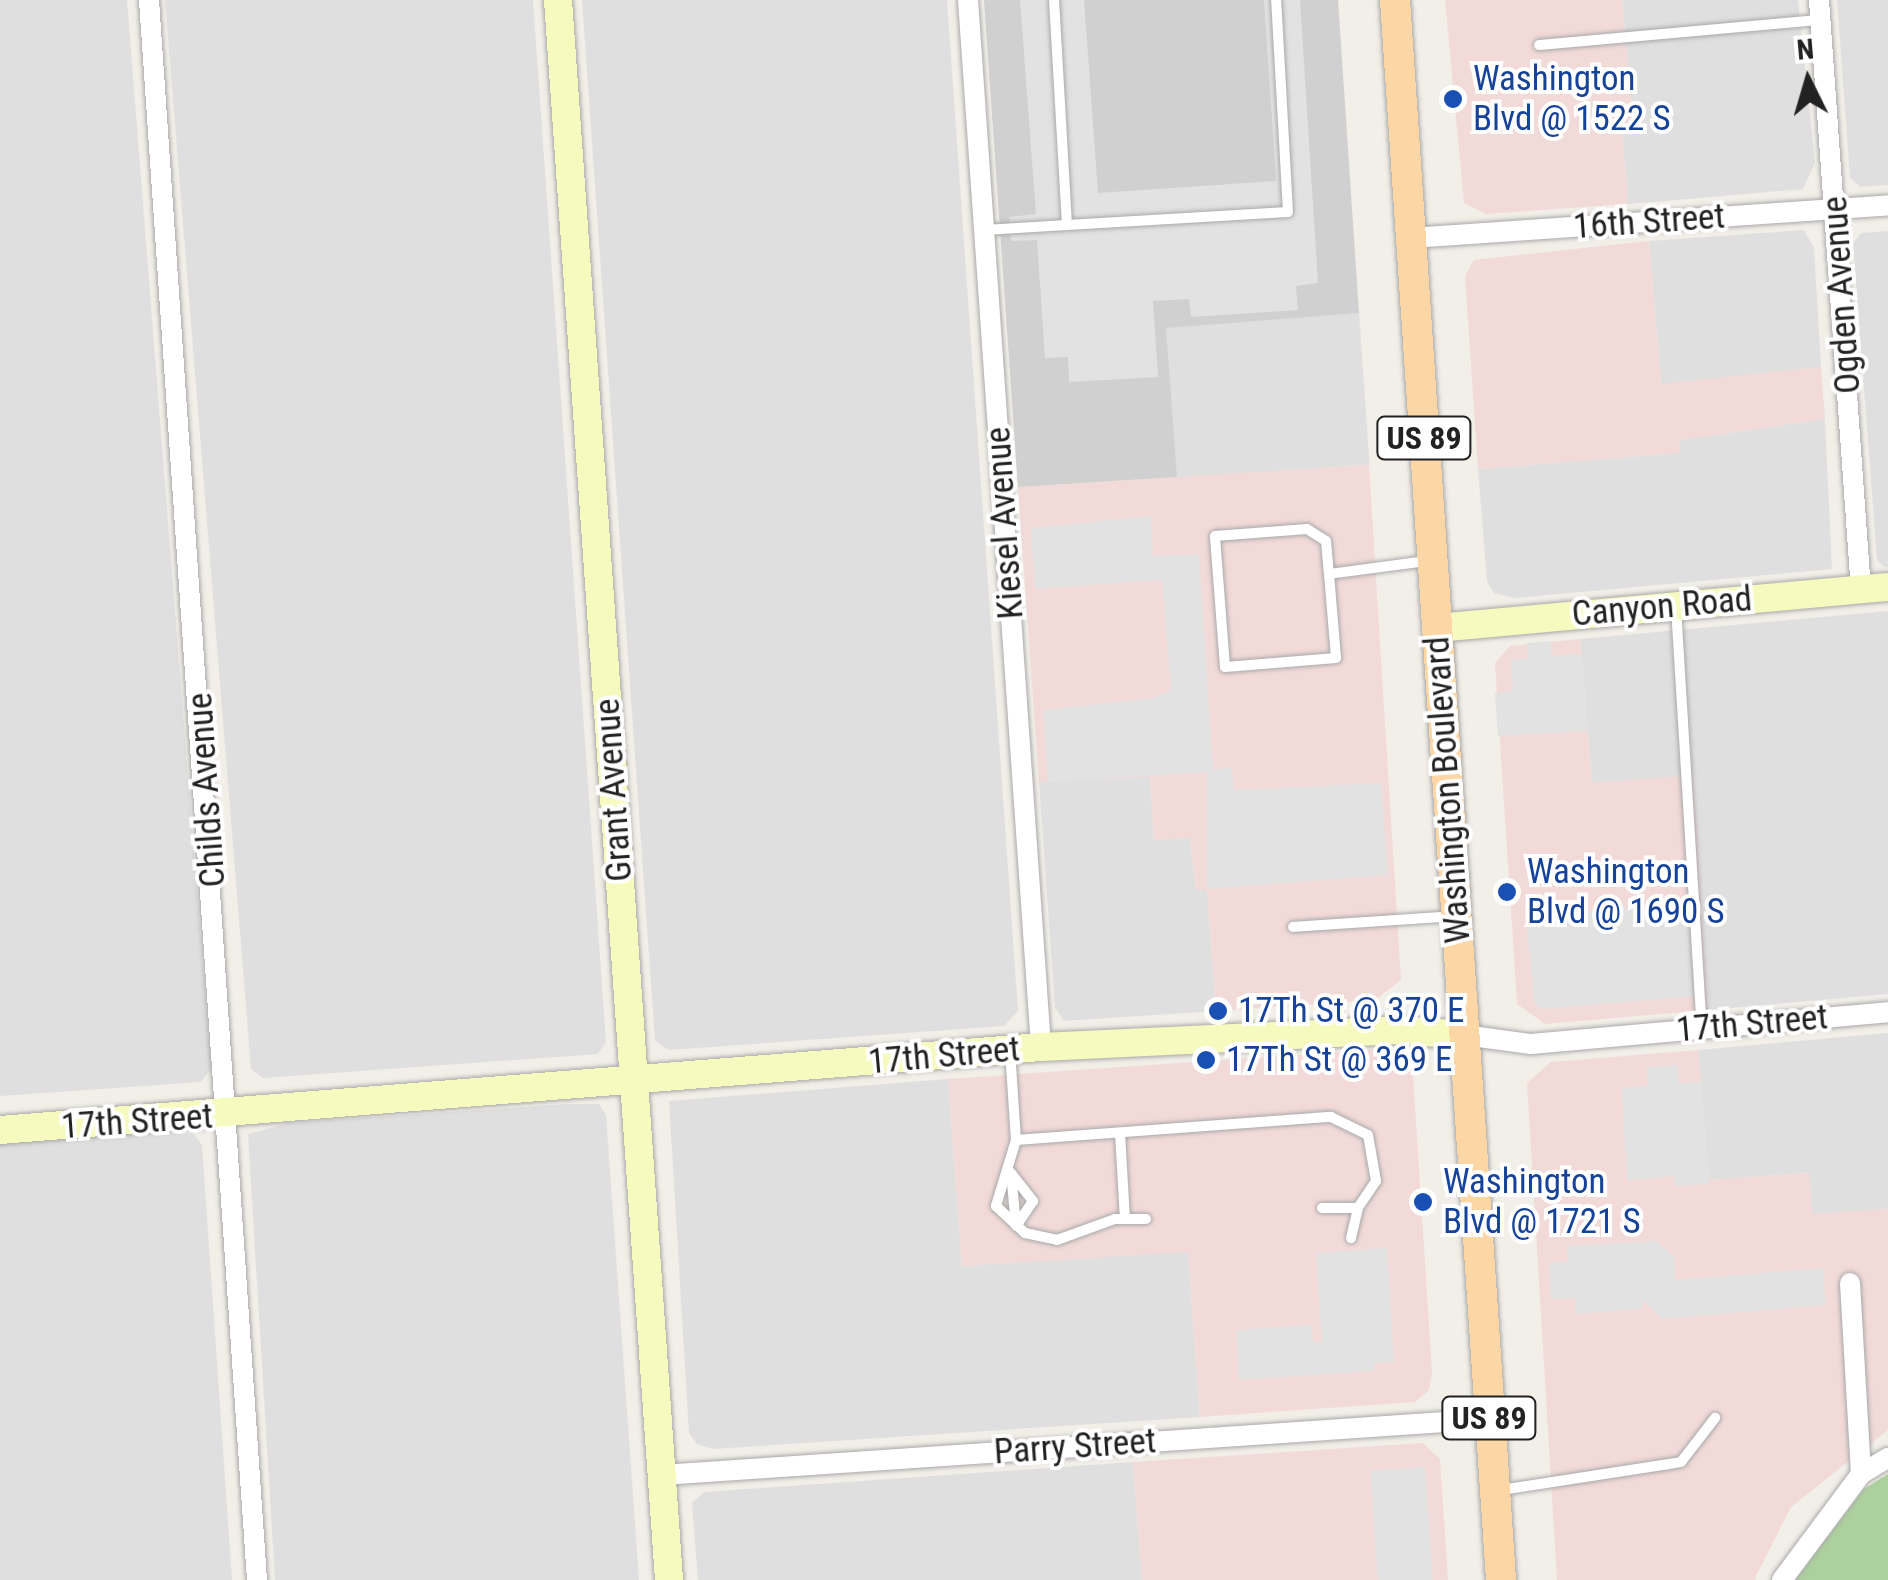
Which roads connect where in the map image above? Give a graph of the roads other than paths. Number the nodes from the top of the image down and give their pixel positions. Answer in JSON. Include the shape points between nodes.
{"nodes":[{"id":1,"x":149,"y":0,"type":"edge"},
{"id":2,"x":558,"y":0,"type":"edge"},
{"id":3,"x":968,"y":0,"type":"edge"},
{"id":4,"x":1054,"y":0,"type":"edge"},
{"id":5,"x":1276,"y":0,"type":"edge"},
{"id":6,"x":1395,"y":0,"type":"edge"},
{"id":7,"x":1820,"y":10,"type":"edge"},
{"id":8,"x":1539,"y":45,"type":"dead end"},
{"id":9,"x":1888,"y":205,"type":"edge"},
{"id":10,"x":1837,"y":208,"type":"junction"},
{"id":11,"x":1067,"y":226,"type":"junction"},
{"id":12,"x":984,"y":230,"type":"junction"},
{"id":13,"x":1410,"y":238,"type":"junction"},
{"id":14,"x":1433,"y":561,"type":"junction"},
{"id":15,"x":1329,"y":574,"type":"junction"},
{"id":16,"x":1874,"y":588,"type":"edge"},
{"id":17,"x":1676,"y":606,"type":"junction"},
{"id":18,"x":1437,"y":628,"type":"junction"},
{"id":19,"x":1456,"y":916,"type":"junction"},
{"id":20,"x":1293,"y":927,"type":"dead end"},
{"id":21,"x":1888,"y":1012,"type":"edge"},
{"id":22,"x":1702,"y":1028,"type":"junction"},
{"id":23,"x":1464,"y":1035,"type":"junction"},
{"id":24,"x":1041,"y":1046,"type":"junction"},
{"id":25,"x":1010,"y":1049,"type":"junction"},
{"id":26,"x":635,"y":1084,"type":"junction"},
{"id":27,"x":230,"y":1116,"type":"junction"},
{"id":28,"x":0,"y":1130,"type":"edge"},
{"id":29,"x":1120,"y":1133,"type":"junction"},
{"id":30,"x":1016,"y":1140,"type":"junction"},
{"id":31,"x":1011,"y":1174,"type":"junction"},
{"id":32,"x":1322,"y":1208,"type":"dead end"},
{"id":33,"x":1358,"y":1208,"type":"junction"},
{"id":34,"x":1125,"y":1219,"type":"junction"},
{"id":35,"x":1146,"y":1219,"type":"dead end"},
{"id":36,"x":1016,"y":1226,"type":"junction"},
{"id":37,"x":1351,"y":1238,"type":"dead end"},
{"id":38,"x":1850,"y":1283,"type":"dead end"},
{"id":39,"x":1715,"y":1418,"type":"dead end"},
{"id":40,"x":1489,"y":1419,"type":"junction"},
{"id":41,"x":1888,"y":1458,"type":"edge"},
{"id":42,"x":1861,"y":1474,"type":"junction"},
{"id":43,"x":662,"y":1475,"type":"junction"},
{"id":44,"x":1494,"y":1490,"type":"junction"},
{"id":45,"x":257,"y":1580,"type":"edge"},
{"id":46,"x":668,"y":1580,"type":"edge"},
{"id":47,"x":1502,"y":1580,"type":"edge"},
{"id":48,"x":1782,"y":1580,"type":"edge"}],
"edges":[{"from":1,"to":27,"type":"street","name":"Childs Avenue"},
{"from":2,"to":26,"type":"street","name":"Grant Avenue"},
{"from":3,"to":12,"type":"street","name":"Kiesel Avenue"},
{"from":4,"to":11,"type":"lane"},
{"from":5,"to":11,"type":"lane","via":[[1288,212]]},
{"from":6,"to":13,"type":"main road","name":"Washington Boulevard","number":"US 89"},
{"from":7,"to":8,"type":"lane"},
{"from":7,"to":10,"type":"street","name":"Ogden Avenue"},
{"from":9,"to":10,"type":"street","name":"16th Street"},
{"from":10,"to":13,"type":"street","name":"16th Street"},
{"from":10,"to":16,"type":"street","name":"Ogden Avenue"},
{"from":11,"to":12,"type":"lane"},
{"from":12,"to":24,"type":"street","name":"Kiesel Avenue"},
{"from":13,"to":14,"type":"main road","name":"Washington Boulevard","number":"US 89"},
{"from":14,"to":15,"type":"lane"},
{"from":14,"to":18,"type":"main road","name":"Washington Boulevard","number":"US 89"},
{"from":15,"to":15,"type":"lane","via":[[1326,542],[1308,529],[1214,536],[1224,667],[1336,658]]},
{"from":16,"to":17,"type":"street","name":"Canyon Road"},
{"from":17,"to":18,"type":"street","name":"Canyon Road"},
{"from":17,"to":22,"type":"lane"},
{"from":18,"to":19,"type":"main road","name":"Washington Boulevard","number":"US 89"},
{"from":19,"to":20,"type":"lane"},
{"from":19,"to":23,"type":"main road","name":"Washington Boulevard","number":"US 89"},
{"from":21,"to":22,"type":"street","name":"17th Street"},
{"from":22,"to":23,"type":"street","name":"17th Street","via":[[1532,1044]]},
{"from":23,"to":24,"type":"street","name":"17th Street","via":[[1400,1030]]},
{"from":23,"to":40,"type":"main road","name":"Washington Boulevard","number":"US 89"},
{"from":24,"to":25,"type":"street","name":"17th Street"},
{"from":25,"to":26,"type":"street","name":"17th Street"},
{"from":25,"to":30,"type":"lane"},
{"from":26,"to":27,"type":"street","name":"17th Street"},
{"from":26,"to":43,"type":"street","name":"Grant Avenue"},
{"from":27,"to":28,"type":"street","name":"17th Street"},
{"from":27,"to":45,"type":"street","name":"Childs Avenue"},
{"from":29,"to":30,"type":"lane"},
{"from":29,"to":33,"type":"lane","via":[[1331,1117],[1368,1135],[1376,1181]]},
{"from":29,"to":34,"type":"lane"},
{"from":30,"to":31,"type":"lane"},
{"from":31,"to":36,"type":"lane"},
{"from":31,"to":36,"type":"lane","via":[[996,1206]]},
{"from":31,"to":36,"type":"lane","via":[[1033,1201]]},
{"from":32,"to":33,"type":"lane"},
{"from":33,"to":37,"type":"lane"},
{"from":34,"to":35,"type":"lane"},
{"from":34,"to":36,"type":"lane","via":[[1056,1240]]},
{"from":38,"to":42,"type":"street"},
{"from":39,"to":44,"type":"lane","via":[[1681,1462]]},
{"from":40,"to":43,"type":"street","name":"Parry Street"},
{"from":40,"to":44,"type":"main road","name":"Washington Boulevard","number":"US 89"},
{"from":41,"to":42,"type":"street"},
{"from":42,"to":48,"type":"street"},
{"from":43,"to":46,"type":"street","name":"Grant Avenue"},
{"from":44,"to":47,"type":"main road","name":"Washington Boulevard","number":"US 89"}]}
